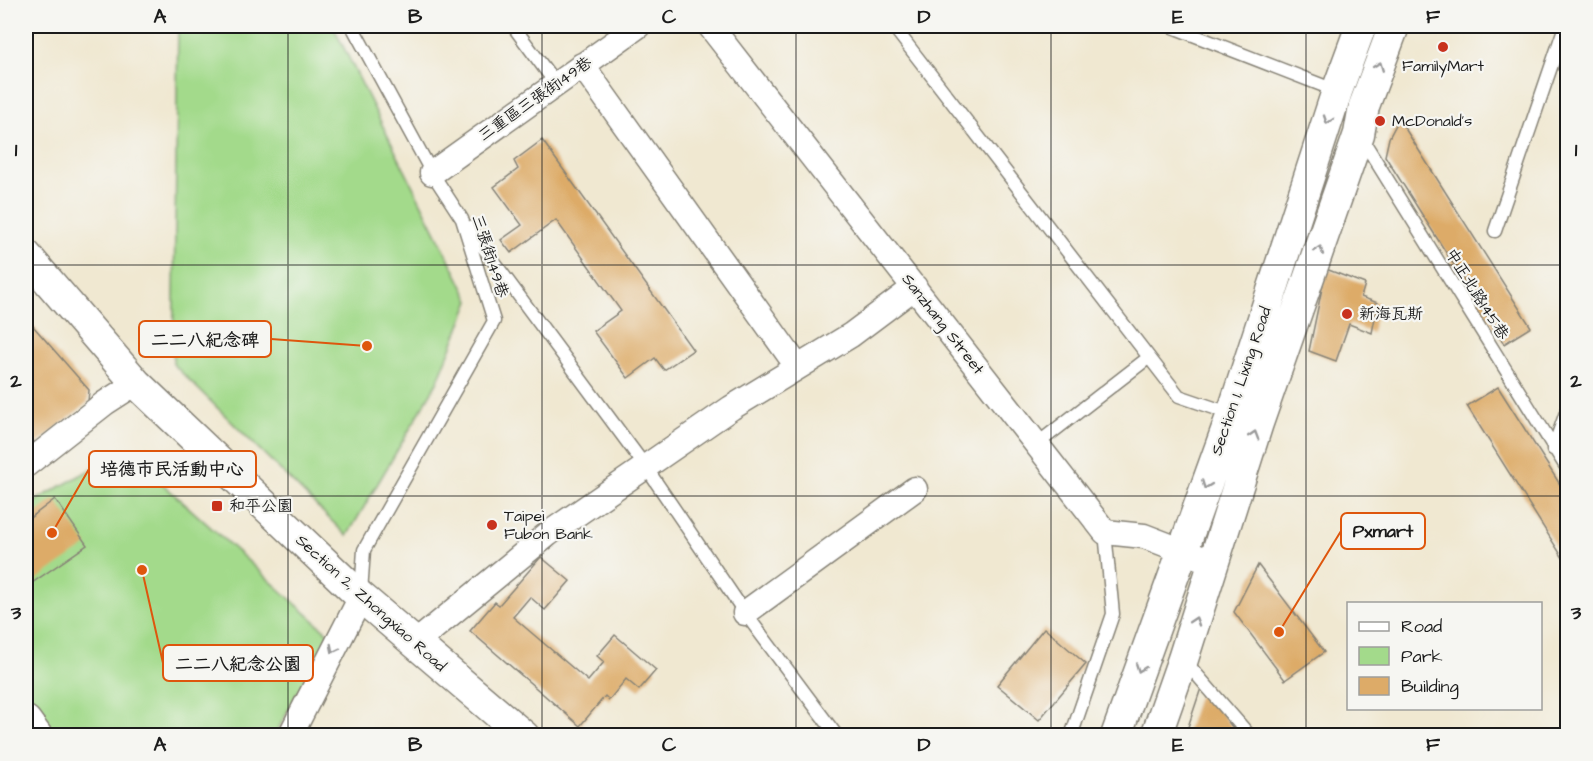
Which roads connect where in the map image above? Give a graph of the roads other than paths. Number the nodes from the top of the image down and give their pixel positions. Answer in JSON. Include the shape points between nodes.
{"nodes":[{"id":1,"x":352,"y":26,"type":"edge"},
{"id":2,"x":513,"y":26,"type":"edge"},
{"id":3,"x":638,"y":26,"type":"edge"},
{"id":4,"x":710,"y":26,"type":"edge"},
{"id":5,"x":893,"y":26,"type":"edge"},
{"id":6,"x":1170,"y":26,"type":"edge"},
{"id":7,"x":1361,"y":26,"type":"edge"},
{"id":8,"x":1394,"y":26,"type":"edge"},
{"id":9,"x":1566,"y":26,"type":"edge"},
{"id":10,"x":582,"y":65,"type":"junction"},
{"id":11,"x":556,"y":84,"type":"junction"},
{"id":12,"x":1337,"y":91,"type":"junction"},
{"id":13,"x":1359,"y":134,"type":"junction"},
{"id":14,"x":432,"y":173,"type":"junction"},
{"id":15,"x":462,"y":219,"type":"junction"},
{"id":16,"x":1495,"y":231,"type":"dead end"},
{"id":17,"x":26,"y":255,"type":"edge"},
{"id":18,"x":915,"y":287,"type":"junction"},
{"id":19,"x":1148,"y":358,"type":"junction"},
{"id":20,"x":797,"y":366,"type":"junction"},
{"id":21,"x":136,"y":383,"type":"junction"},
{"id":22,"x":1568,"y":407,"type":"edge"},
{"id":23,"x":1232,"y":414,"type":"junction"},
{"id":24,"x":1037,"y":444,"type":"junction"},
{"id":25,"x":1553,"y":449,"type":"junction"},
{"id":26,"x":26,"y":465,"type":"edge"},
{"id":27,"x":645,"y":466,"type":"junction"},
{"id":28,"x":1568,"y":470,"type":"edge"},
{"id":29,"x":915,"y":489,"type":"dead end"},
{"id":30,"x":1105,"y":532,"type":"junction"},
{"id":31,"x":1183,"y":551,"type":"junction"},
{"id":32,"x":1214,"y":563,"type":"junction"},
{"id":33,"x":361,"y":597,"type":"junction"},
{"id":34,"x":745,"y":613,"type":"junction"},
{"id":35,"x":414,"y":644,"type":"junction"},
{"id":36,"x":1183,"y":659,"type":"junction"},
{"id":37,"x":26,"y":721,"type":"edge"},
{"id":38,"x":37,"y":735,"type":"edge"},
{"id":39,"x":290,"y":735,"type":"edge"},
{"id":40,"x":525,"y":735,"type":"edge"},
{"id":41,"x":837,"y":735,"type":"edge"},
{"id":42,"x":1071,"y":735,"type":"edge"},
{"id":43,"x":1116,"y":735,"type":"edge"},
{"id":44,"x":1156,"y":735,"type":"edge"},
{"id":45,"x":1250,"y":735,"type":"edge"}],
"edges":[{"from":1,"to":14,"type":"lane","name":"三張街149巷"},
{"from":2,"to":11,"type":"lane"},
{"from":3,"to":10,"type":"street","name":"三重區三張街149巷"},
{"from":4,"to":18,"type":"street","name":"Sanzhang Street"},
{"from":5,"to":19,"type":"lane"},
{"from":6,"to":12,"type":"lane"},
{"from":7,"to":12,"type":"street","name":"Section 1, Lixing Road"},
{"from":13,"to":8,"type":"street","name":"Section 1, Lixing Road","one_way":true,"via":[[1364,106]]},
{"from":9,"to":16,"type":"lane"},
{"from":10,"to":11,"type":"street","name":"三重區三張街149巷"},
{"from":10,"to":20,"type":"street"},
{"from":11,"to":14,"type":"street","name":"三重區三張街149巷"},
{"from":12,"to":23,"type":"street","name":"Section 1, Lixing Road","one_way":true},
{"from":13,"to":25,"type":"lane","name":"中正北路145巷"},
{"from":32,"to":13,"type":"street","name":"Section 1, Lixing Road","one_way":true,"via":[[1258,423]]},
{"from":14,"to":15,"type":"lane","name":"三張街149巷"},
{"from":15,"to":27,"type":"lane"},
{"from":15,"to":33,"type":"lane","name":"三張街149巷","via":[[494,321],[364,550]]},
{"from":17,"to":21,"type":"street","name":"Section 2, Zhongxiao Road"},
{"from":18,"to":20,"type":"street","via":[[851,335]]},
{"from":18,"to":24,"type":"street","name":"Sanzhang Street"},
{"from":19,"to":23,"type":"lane","via":[[1179,396]]},
{"from":19,"to":24,"type":"lane"},
{"from":20,"to":27,"type":"street"},
{"from":21,"to":26,"type":"street"},
{"from":21,"to":33,"type":"street","name":"Section 2, Zhongxiao Road"},
{"from":22,"to":25,"type":"lane"},
{"from":23,"to":31,"type":"street","name":"Section 1, Lixing Road","one_way":true},
{"from":24,"to":30,"type":"street","name":"Sanzhang Street"},
{"from":25,"to":28,"type":"lane","name":"中正北路145巷"},
{"from":27,"to":34,"type":"lane"},
{"from":27,"to":35,"type":"street","via":[[548,534]]},
{"from":29,"to":34,"type":"street"},
{"from":30,"to":31,"type":"street","via":[[1144,536]]},
{"from":30,"to":42,"type":"lane","via":[[1113,614]]},
{"from":31,"to":32,"type":"street"},
{"from":31,"to":43,"type":"street","name":"Section 1, Lixing Road","one_way":true},
{"from":36,"to":32,"type":"street","name":"Section 1, Lixing Road","one_way":true},
{"from":33,"to":35,"type":"street","name":"Section 2, Zhongxiao Road"},
{"from":33,"to":39,"type":"street","one_way":true},
{"from":34,"to":41,"type":"lane"},
{"from":35,"to":40,"type":"street","name":"Section 2, Zhongxiao Road"},
{"from":36,"to":44,"type":"street","name":"Section 1, Lixing Road"},
{"from":36,"to":45,"type":"lane"},
{"from":37,"to":38,"type":"street"}]}
